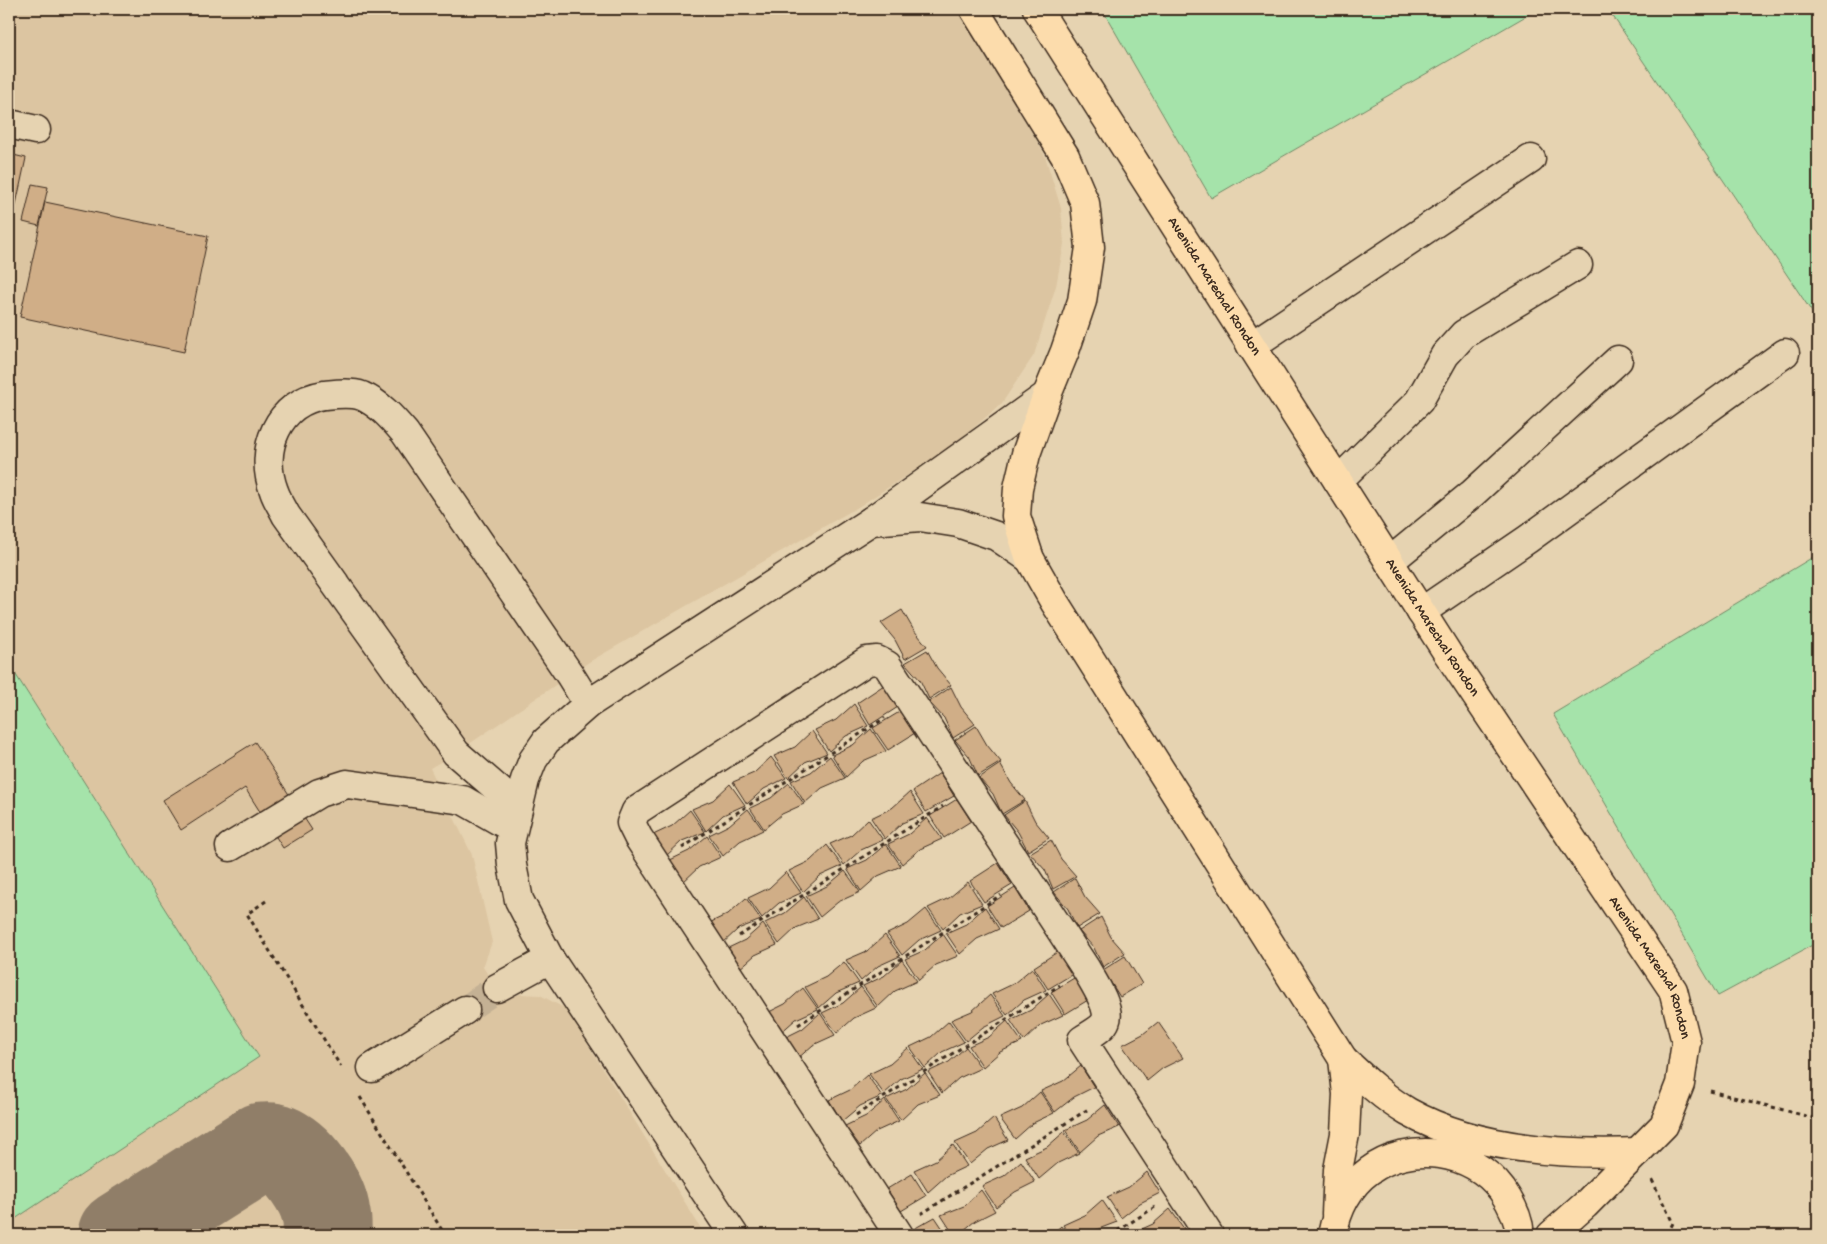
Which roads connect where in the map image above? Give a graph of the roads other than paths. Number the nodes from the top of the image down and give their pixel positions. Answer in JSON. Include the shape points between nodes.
{"nodes":[{"id":1,"x":974,"y":9,"type":"edge"},
{"id":2,"x":1036,"y":9,"type":"edge"},
{"id":3,"x":9,"y":124,"type":"edge"},
{"id":4,"x":36,"y":130,"type":"dead end"},
{"id":5,"x":1531,"y":160,"type":"dead end"},
{"id":6,"x":1578,"y":265,"type":"dead end"},
{"id":7,"x":1251,"y":346,"type":"junction"},
{"id":8,"x":1785,"y":353,"type":"dead end"},
{"id":9,"x":1618,"y":360,"type":"dead end"},
{"id":10,"x":1047,"y":395,"type":"junction"},
{"id":11,"x":1338,"y":481,"type":"junction"},
{"id":12,"x":871,"y":521,"type":"junction"},
{"id":13,"x":1030,"y":558,"type":"junction"},
{"id":14,"x":1389,"y":562,"type":"junction"},
{"id":15,"x":1421,"y":612,"type":"junction"},
{"id":16,"x":588,"y":704,"type":"junction"},
{"id":17,"x":515,"y":817,"type":"junction"},
{"id":18,"x":230,"y":847,"type":"dead end"},
{"id":19,"x":550,"y":959,"type":"junction"},
{"id":20,"x":498,"y":988,"type":"tunnel mouth"},
{"id":21,"x":465,"y":1010,"type":"tunnel mouth"},
{"id":22,"x":1344,"y":1058,"type":"junction"},
{"id":23,"x":372,"y":1068,"type":"dead end"},
{"id":24,"x":1638,"y":1152,"type":"junction"},
{"id":25,"x":1334,"y":1225,"type":"edge"},
{"id":26,"x":897,"y":1233,"type":"edge"},
{"id":27,"x":734,"y":1235,"type":"edge"},
{"id":28,"x":1209,"y":1235,"type":"edge"},
{"id":29,"x":1520,"y":1235,"type":"edge"},
{"id":30,"x":1551,"y":1235,"type":"edge"}],
"edges":[{"from":1,"to":10,"type":"main road","via":[[1065,156],[1085,203],[1090,247],[1082,301]]},
{"from":2,"to":7,"type":"main road","name":"Avenida Marechal Rondon"},
{"from":3,"to":4,"type":"street"},
{"from":5,"to":7,"type":"street"},
{"from":6,"to":11,"type":"street","via":[[1464,334],[1446,355],[1419,401]]},
{"from":7,"to":11,"type":"main road","name":"Avenida Marechal Rondon"},
{"from":8,"to":15,"type":"street","via":[[1528,539]]},
{"from":9,"to":14,"type":"street","via":[[1472,493]]},
{"from":10,"to":12,"type":"street"},
{"from":10,"to":13,"type":"main road","via":[[1018,488],[1016,516]]},
{"from":11,"to":14,"type":"main road","name":"Avenida Marechal Rondon"},
{"from":12,"to":13,"type":"street","via":[[920,517],[958,523],[996,536]]},
{"from":12,"to":16,"type":"street"},
{"from":13,"to":22,"type":"main road","via":[[1054,602]]},
{"from":14,"to":15,"type":"main road","name":"Avenida Marechal Rondon"},
{"from":15,"to":24,"type":"main road","name":"Avenida Marechal Rondon","via":[[1673,990],[1686,1042],[1680,1084],[1664,1124]]},
{"from":16,"to":17,"type":"street","via":[[546,741],[533,760]]},
{"from":16,"to":17,"type":"street","via":[[405,433],[384,409],[360,396],[333,394],[310,397],[291,409],[278,424],[270,446],[269,467],[274,491],[286,515],[456,753]]},
{"from":17,"to":18,"type":"street","via":[[463,800],[347,784],[319,792]]},
{"from":17,"to":19,"type":"street","via":[[510,842],[518,900]]},
{"from":19,"to":20,"type":"street"},
{"from":19,"to":27,"type":"street"},
{"from":21,"to":23,"type":"street"},
{"from":22,"to":24,"type":"main road","via":[[1370,1085],[1408,1112],[1453,1132],[1549,1151],[1593,1154]]},
{"from":22,"to":25,"type":"main road","via":[[1347,1094],[1345,1134],[1338,1170]]},
{"from":24,"to":30,"type":"main road","name":"Avenida Marechal Rondon"},
{"from":25,"to":29,"type":"main road","via":[[1344,1198],[1368,1171],[1384,1161],[1420,1152],[1455,1156],[1486,1173],[1508,1200],[1516,1215]]},
{"from":26,"to":28,"type":"street","via":[[631,824],[636,811],[866,661],[877,660],[887,665],[1086,969],[1107,1012],[1102,1026],[1082,1040]]}]}
